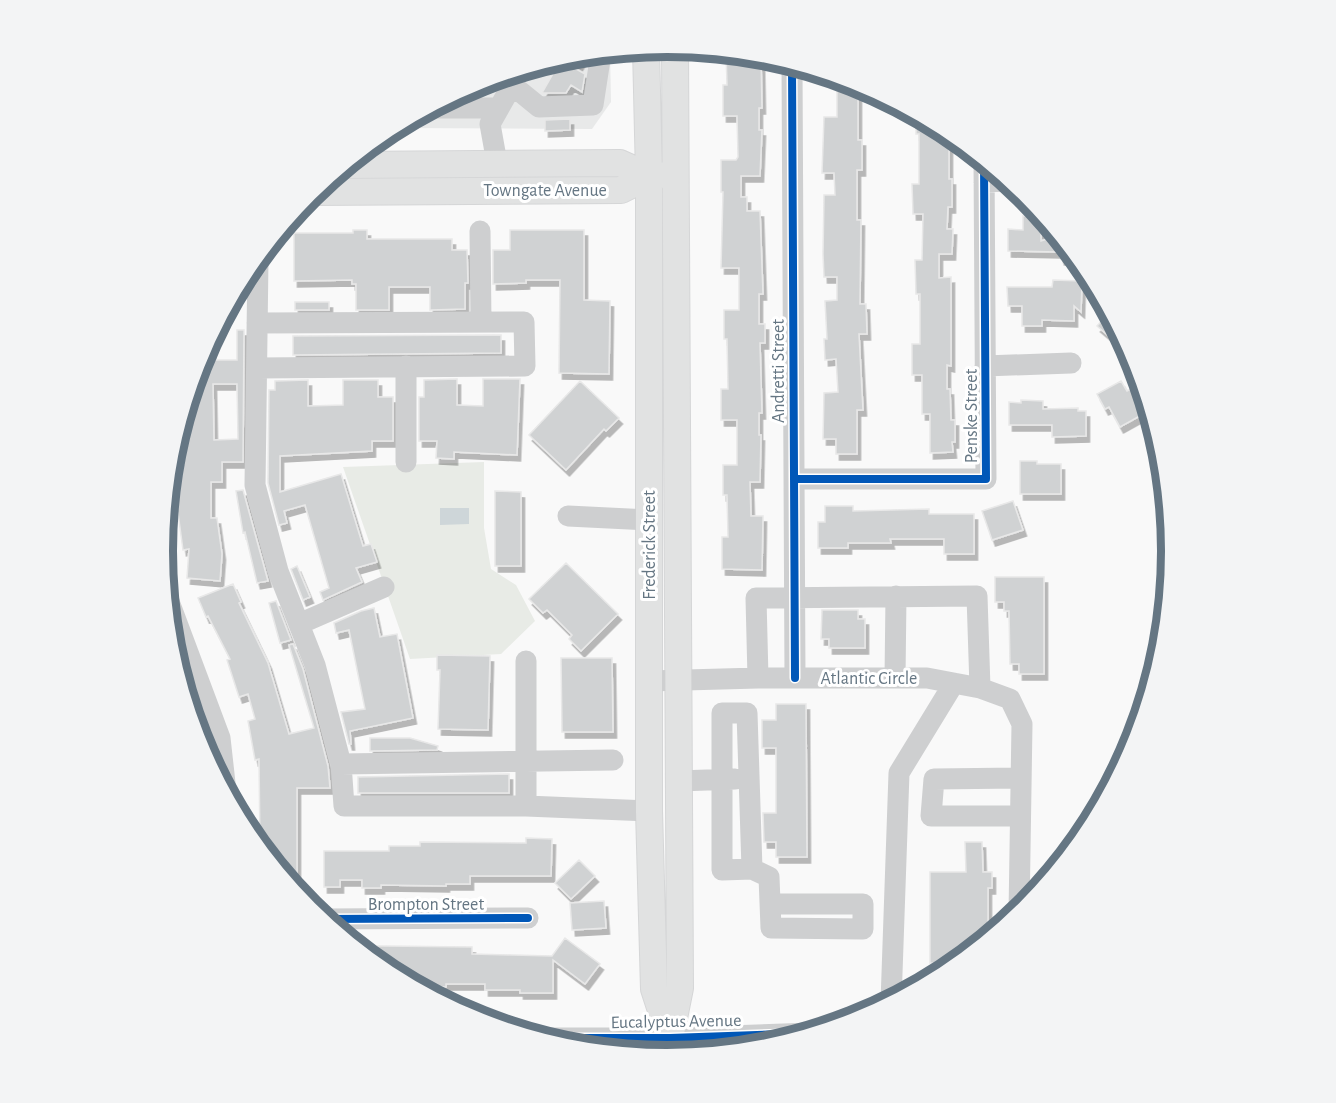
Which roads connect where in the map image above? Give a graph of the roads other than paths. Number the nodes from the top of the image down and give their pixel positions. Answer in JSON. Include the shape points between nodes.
{"nodes":[{"id":1,"x":675,"y":57,"type":"edge"},
{"id":2,"x":646,"y":58,"type":"edge"},
{"id":3,"x":600,"y":62,"type":"edge"},
{"id":4,"x":792,"y":73,"type":"edge"},
{"id":5,"x":518,"y":80,"type":"edge"},
{"id":6,"x":514,"y":82,"type":"edge"},
{"id":7,"x":449,"y":108,"type":"edge"},
{"id":8,"x":499,"y":108,"type":"junction"},
{"id":9,"x":497,"y":163,"type":"junction"},
{"id":10,"x":360,"y":165,"type":"edge"},
{"id":11,"x":385,"y":165,"type":"junction"},
{"id":12,"x":984,"y":172,"type":"edge"},
{"id":13,"x":675,"y":175,"type":"junction"},
{"id":14,"x":648,"y":176,"type":"junction"},
{"id":15,"x":346,"y":177,"type":"edge"},
{"id":16,"x":984,"y":182,"type":"junction"},
{"id":17,"x":996,"y":182,"type":"edge"},
{"id":18,"x":329,"y":192,"type":"edge"},
{"id":19,"x":480,"y":231,"type":"dead end"},
{"id":20,"x":258,"y":276,"type":"edge"},
{"id":21,"x":481,"y":322,"type":"junction"},
{"id":22,"x":257,"y":323,"type":"junction"},
{"id":23,"x":1071,"y":363,"type":"dead end"},
{"id":24,"x":406,"y":366,"type":"junction"},
{"id":25,"x":985,"y":366,"type":"junction"},
{"id":26,"x":257,"y":368,"type":"junction"},
{"id":27,"x":406,"y":462,"type":"dead end"},
{"id":28,"x":794,"y":480,"type":"junction"},
{"id":29,"x":568,"y":516,"type":"dead end"},
{"id":30,"x":648,"y":520,"type":"junction"},
{"id":31,"x":384,"y":587,"type":"dead end"},
{"id":32,"x":897,"y":596,"type":"junction"},
{"id":33,"x":794,"y":597,"type":"junction"},
{"id":34,"x":677,"y":608,"type":"junction"},
{"id":35,"x":299,"y":624,"type":"junction"},
{"id":36,"x":183,"y":650,"type":"edge"},
{"id":37,"x":526,"y":660,"type":"dead end"},
{"id":38,"x":758,"y":678,"type":"junction"},
{"id":39,"x":795,"y":678,"type":"junction"},
{"id":40,"x":895,"y":678,"type":"junction"},
{"id":41,"x":678,"y":679,"type":"junction"},
{"id":42,"x":650,"y":681,"type":"junction"},
{"id":43,"x":954,"y":683,"type":"junction"},
{"id":44,"x":980,"y":688,"type":"junction"},
{"id":45,"x":211,"y":741,"type":"edge"},
{"id":46,"x":613,"y":760,"type":"dead end"},
{"id":47,"x":525,"y":761,"type":"junction"},
{"id":48,"x":341,"y":764,"type":"junction"},
{"id":49,"x":1021,"y":778,"type":"junction"},
{"id":50,"x":749,"y":779,"type":"junction"},
{"id":51,"x":721,"y":780,"type":"junction"},
{"id":52,"x":679,"y":781,"type":"junction"},
{"id":53,"x":526,"y":806,"type":"junction"},
{"id":54,"x":648,"y":811,"type":"junction"},
{"id":55,"x":1020,"y":816,"type":"junction"},
{"id":56,"x":752,"y":869,"type":"junction"},
{"id":57,"x":679,"y":892,"type":"junction"},
{"id":58,"x":1019,"y":900,"type":"edge"},
{"id":59,"x":894,"y":904,"type":"junction"},
{"id":60,"x":528,"y":918,"type":"dead end"},
{"id":61,"x":338,"y":919,"type":"edge"},
{"id":62,"x":891,"y":993,"type":"edge"},
{"id":63,"x":745,"y":1040,"type":"edge"},
{"id":64,"x":618,"y":1043,"type":"edge"},
{"id":65,"x":647,"y":1045,"type":"edge"},
{"id":66,"x":687,"y":1045,"type":"edge"},
{"id":67,"x":671,"y":1046,"type":"edge"},
{"id":68,"x":671,"y":1046,"type":"edge"}],
"edges":[{"from":1,"to":13,"type":"main road","name":"Frederick Street"},
{"from":2,"to":14,"type":"main road","name":"Frederick Street"},
{"from":3,"to":5,"type":"street","via":[[593,105],[538,107]]},
{"from":4,"to":28,"type":"street","name":"Andretti Street"},
{"from":6,"to":8,"type":"street"},
{"from":7,"to":8,"type":"street"},
{"from":8,"to":9,"type":"street","via":[[490,124]]},
{"from":9,"to":11,"type":"main road","name":"Towngate Avenue"},
{"from":9,"to":14,"type":"main road","name":"Towngate Avenue","via":[[620,163]]},
{"from":10,"to":11,"type":"main road","name":"Towngate Avenue"},
{"from":11,"to":15,"type":"main road","via":[[368,176]]},
{"from":12,"to":16,"type":"street","name":"Penske Street"},
{"from":13,"to":14,"type":"main road"},
{"from":13,"to":34,"type":"main road","name":"Frederick Street"},
{"from":14,"to":18,"type":"main road","name":"Towngate Avenue","via":[[621,190]]},
{"from":14,"to":30,"type":"main road","name":"Frederick Street"},
{"from":16,"to":17,"type":"street"},
{"from":16,"to":25,"type":"street","name":"Penske Street"},
{"from":19,"to":21,"type":"street"},
{"from":20,"to":22,"type":"street"},
{"from":21,"to":22,"type":"street"},
{"from":21,"to":24,"type":"street","via":[[524,322],[525,366]]},
{"from":22,"to":26,"type":"street"},
{"from":23,"to":25,"type":"street"},
{"from":24,"to":26,"type":"street"},
{"from":24,"to":27,"type":"street"},
{"from":25,"to":28,"type":"street","name":"Penske Street","via":[[986,480]]},
{"from":26,"to":35,"type":"street","via":[[255,484],[278,572]]},
{"from":28,"to":33,"type":"street","name":"Andretti Street"},
{"from":29,"to":30,"type":"street"},
{"from":30,"to":34,"type":"main road","via":[[658,524],[663,532],[666,590]]},
{"from":30,"to":42,"type":"main road","name":"Frederick Street"},
{"from":31,"to":35,"type":"street"},
{"from":32,"to":33,"type":"street"},
{"from":32,"to":40,"type":"street"},
{"from":32,"to":44,"type":"street","via":[[977,596]]},
{"from":33,"to":38,"type":"street","via":[[756,598]]},
{"from":33,"to":39,"type":"street","name":"Andretti Street"},
{"from":34,"to":41,"type":"main road","name":"Frederick Street"},
{"from":35,"to":48,"type":"street","via":[[315,665]]},
{"from":36,"to":45,"type":"street"},
{"from":37,"to":47,"type":"street"},
{"from":38,"to":39,"type":"street","name":"Atlantic Circle"},
{"from":38,"to":41,"type":"street","name":"Atlantic Circle"},
{"from":39,"to":40,"type":"street","name":"Atlantic Circle"},
{"from":40,"to":43,"type":"street","name":"Atlantic Circle"},
{"from":41,"to":42,"type":"street","name":"Atlantic Circle"},
{"from":41,"to":52,"type":"main road","name":"Frederick Street"},
{"from":42,"to":54,"type":"main road","name":"Frederick Street"},
{"from":43,"to":44,"type":"street","name":"Atlantic Circle"},
{"from":43,"to":59,"type":"street","via":[[899,773]]},
{"from":44,"to":49,"type":"street","name":"Atlantic Circle","via":[[1010,699],[1022,724]]},
{"from":46,"to":47,"type":"street"},
{"from":47,"to":48,"type":"street"},
{"from":47,"to":53,"type":"street"},
{"from":48,"to":53,"type":"street","via":[[344,806]]},
{"from":49,"to":55,"type":"street","name":"Atlantic Circle"},
{"from":49,"to":55,"type":"street","via":[[934,778],[931,816]]},
{"from":50,"to":51,"type":"street"},
{"from":50,"to":51,"type":"street","via":[[747,713],[722,713]]},
{"from":50,"to":56,"type":"street"},
{"from":51,"to":52,"type":"street"},
{"from":51,"to":56,"type":"street","via":[[722,870]]},
{"from":52,"to":57,"type":"main road","name":"Frederick Street"},
{"from":53,"to":54,"type":"street"},
{"from":54,"to":57,"type":"main road","via":[[657,810],[663,816],[664,859]]},
{"from":54,"to":67,"type":"main road","name":"Frederick Street","via":[[654,989]]},
{"from":55,"to":58,"type":"street","name":"Atlantic Circle"},
{"from":56,"to":59,"type":"street","via":[[769,877],[771,928],[863,929],[863,904]]},
{"from":57,"to":68,"type":"main road","name":"Frederick Street","via":[[680,988]]},
{"from":59,"to":62,"type":"street"},
{"from":60,"to":61,"type":"street","name":"Brompton Street"},
{"from":63,"to":66,"type":"street","name":"Eucalyptus Avenue"},
{"from":64,"to":65,"type":"street","name":"Eucalyptus Avenue"}]}
